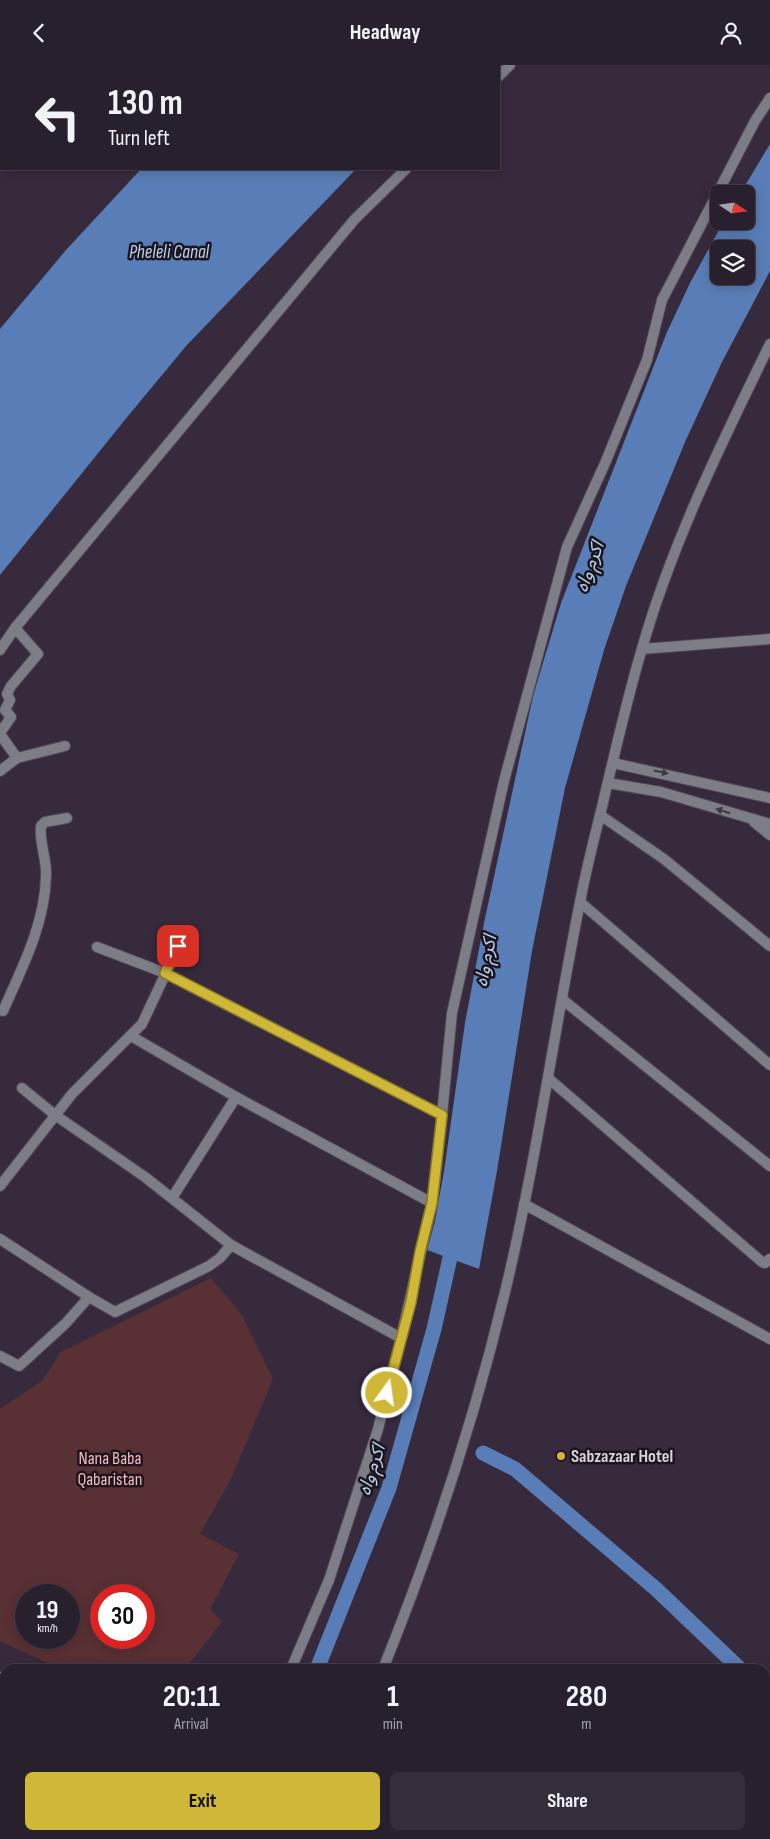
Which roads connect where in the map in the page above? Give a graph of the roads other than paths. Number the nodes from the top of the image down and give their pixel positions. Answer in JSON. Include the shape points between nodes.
{"nodes":[{"id":1,"x":510,"y":65,"type":"edge"},
{"id":2,"x":500,"y":75,"type":"edge"},
{"id":3,"x":770,"y":98,"type":"edge"},
{"id":4,"x":405,"y":170,"type":"edge"},
{"id":5,"x":770,"y":345,"type":"edge"},
{"id":6,"x":15,"y":628,"type":"junction"},
{"id":7,"x":770,"y":639,"type":"edge"},
{"id":8,"x":642,"y":649,"type":"junction"},
{"id":9,"x":0,"y":650,"type":"edge"},
{"id":10,"x":0,"y":734,"type":"edge"},
{"id":11,"x":65,"y":746,"type":"dead end"},
{"id":12,"x":17,"y":758,"type":"junction"},
{"id":13,"x":613,"y":763,"type":"junction"},
{"id":14,"x":0,"y":771,"type":"edge"},
{"id":15,"x":608,"y":783,"type":"junction"},
{"id":16,"x":770,"y":798,"type":"edge"},
{"id":17,"x":600,"y":815,"type":"junction"},
{"id":18,"x":67,"y":817,"type":"dead end"},
{"id":19,"x":752,"y":820,"type":"junction"},
{"id":20,"x":770,"y":825,"type":"edge"},
{"id":21,"x":770,"y":835,"type":"edge"},
{"id":22,"x":580,"y":901,"type":"junction"},
{"id":23,"x":185,"y":932,"type":"dead end"},
{"id":24,"x":770,"y":946,"type":"edge"},
{"id":25,"x":97,"y":947,"type":"dead end"},
{"id":26,"x":165,"y":973,"type":"junction"},
{"id":27,"x":563,"y":1000,"type":"junction"},
{"id":28,"x":1,"y":1011,"type":"edge"},
{"id":29,"x":130,"y":1036,"type":"junction"},
{"id":30,"x":770,"y":1065,"type":"edge"},
{"id":31,"x":548,"y":1078,"type":"junction"},
{"id":32,"x":22,"y":1088,"type":"dead end"},
{"id":33,"x":236,"y":1097,"type":"junction"},
{"id":34,"x":55,"y":1115,"type":"junction"},
{"id":35,"x":442,"y":1115,"type":"junction"},
{"id":36,"x":770,"y":1166,"type":"edge"},
{"id":37,"x":0,"y":1186,"type":"edge"},
{"id":38,"x":172,"y":1198,"type":"junction"},
{"id":39,"x":432,"y":1203,"type":"junction"},
{"id":40,"x":524,"y":1204,"type":"junction"},
{"id":41,"x":0,"y":1239,"type":"edge"},
{"id":42,"x":231,"y":1245,"type":"junction"},
{"id":43,"x":770,"y":1259,"type":"edge"},
{"id":44,"x":89,"y":1297,"type":"junction"},
{"id":45,"x":401,"y":1338,"type":"junction"},
{"id":46,"x":770,"y":1339,"type":"edge"},
{"id":47,"x":0,"y":1355,"type":"edge"},
{"id":48,"x":293,"y":1664,"type":"edge"},
{"id":49,"x":385,"y":1664,"type":"edge"}],
"edges":[{"from":1,"to":2,"type":"street"},
{"from":3,"to":35,"type":"street","via":[[662,300],[646,359],[606,461],[567,547],[504,781],[452,1013]]},
{"from":4,"to":6,"type":"street","via":[[354,220]]},
{"from":5,"to":8,"type":"street","via":[[708,471]]},
{"from":6,"to":9,"type":"street"},
{"from":6,"to":10,"type":"street","via":[[38,654],[7,694],[10,700],[5,710],[11,717]]},
{"from":7,"to":8,"type":"street"},
{"from":8,"to":13,"type":"street"},
{"from":10,"to":12,"type":"street"},
{"from":11,"to":12,"type":"street"},
{"from":12,"to":14,"type":"street"},
{"from":13,"to":15,"type":"street"},
{"from":13,"to":16,"type":"street","one_way":true},
{"from":15,"to":17,"type":"street"},
{"from":19,"to":15,"type":"street","one_way":true,"via":[[662,792]]},
{"from":17,"to":22,"type":"street"},
{"from":17,"to":24,"type":"street","via":[[664,859]]},
{"from":18,"to":28,"type":"street","via":[[41,826],[46,876],[42,907],[34,943]]},
{"from":19,"to":20,"type":"street"},
{"from":19,"to":21,"type":"street"},
{"from":22,"to":27,"type":"street"},
{"from":22,"to":30,"type":"street"},
{"from":23,"to":26,"type":"street"},
{"from":25,"to":26,"type":"street"},
{"from":26,"to":29,"type":"street","via":[[142,1024]]},
{"from":26,"to":35,"type":"street"},
{"from":27,"to":31,"type":"street"},
{"from":27,"to":36,"type":"street"},
{"from":29,"to":33,"type":"street"},
{"from":29,"to":34,"type":"street"},
{"from":31,"to":40,"type":"street"},
{"from":31,"to":43,"type":"street","via":[[762,1261],[765,1263]]},
{"from":32,"to":34,"type":"street"},
{"from":33,"to":38,"type":"street"},
{"from":33,"to":39,"type":"street"},
{"from":34,"to":37,"type":"street"},
{"from":34,"to":38,"type":"street"},
{"from":35,"to":39,"type":"street"},
{"from":38,"to":42,"type":"street"},
{"from":39,"to":45,"type":"street"},
{"from":40,"to":46,"type":"street"},
{"from":40,"to":49,"type":"street","via":[[467,1433],[435,1533]]},
{"from":41,"to":44,"type":"street"},
{"from":42,"to":44,"type":"street","via":[[209,1266],[115,1312]]},
{"from":42,"to":45,"type":"street"},
{"from":44,"to":47,"type":"street","via":[[66,1323],[18,1366]]},
{"from":45,"to":48,"type":"street","via":[[378,1429],[332,1572]]}]}
